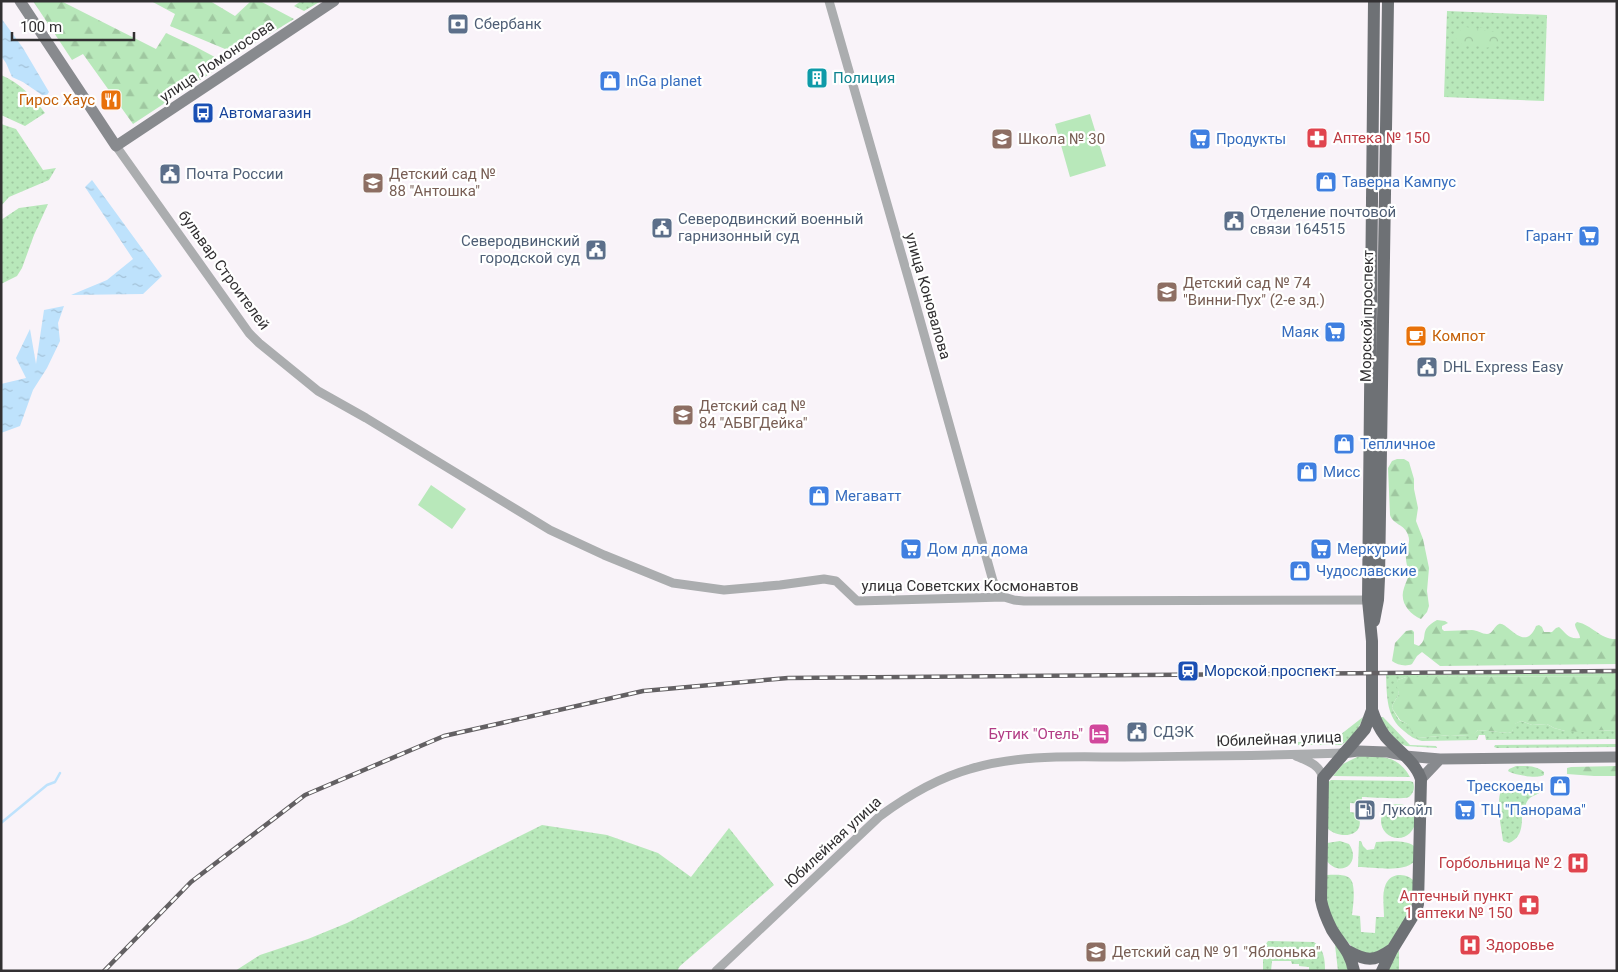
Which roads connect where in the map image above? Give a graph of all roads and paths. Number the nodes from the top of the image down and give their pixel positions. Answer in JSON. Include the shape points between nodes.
{"nodes":[{"id":1,"x":20,"y":1,"type":"edge"},
{"id":2,"x":334,"y":1,"type":"edge"},
{"id":3,"x":829,"y":1,"type":"edge"},
{"id":4,"x":1374,"y":1,"type":"edge"},
{"id":5,"x":1388,"y":1,"type":"edge"},
{"id":6,"x":1380,"y":127,"type":"junction"},
{"id":7,"x":116,"y":146,"type":"junction"},
{"id":8,"x":550,"y":530,"type":"joint"},
{"id":9,"x":1004,"y":597,"type":"junction"},
{"id":10,"x":1373,"y":600,"type":"junction"},
{"id":11,"x":1372,"y":710,"type":"junction"},
{"id":12,"x":1343,"y":753,"type":"junction"},
{"id":13,"x":1294,"y":755,"type":"junction"},
{"id":14,"x":1405,"y":756,"type":"junction"},
{"id":15,"x":1617,"y":757,"type":"edge"},
{"id":16,"x":1440,"y":760,"type":"junction"},
{"id":17,"x":1323,"y":778,"type":"junction"},
{"id":18,"x":1421,"y":779,"type":"junction"},
{"id":19,"x":1392,"y":950,"type":"junction"},
{"id":20,"x":1348,"y":951,"type":"junction"},
{"id":21,"x":716,"y":971,"type":"edge"},
{"id":22,"x":1354,"y":971,"type":"edge"},
{"id":23,"x":1382,"y":971,"type":"edge"}],
"edges":[{"from":1,"to":7,"type":"street","name":"бульвар Строителей"},
{"from":2,"to":7,"type":"street","name":"улица Ломоносова"},
{"from":3,"to":9,"type":"street","name":"улица Коновалова","via":[[994,581]]},
{"from":4,"to":6,"type":"main road","name":"Морской проспект"},
{"from":5,"to":6,"type":"main road","name":"Морской проспект"},
{"from":6,"to":10,"type":"main road","name":"Морской проспект"},
{"from":7,"to":8,"type":"street","name":"бульвар Строителей","via":[[259,343],[318,391]]},
{"from":8,"to":9,"type":"street","name":"улица Советских Космонавтов","via":[[673,583],[724,590],[836,581],[857,601]]},
{"from":9,"to":10,"type":"street","name":"улица Советских Космонавтов","via":[[1024,601]]},
{"from":10,"to":11,"type":"main road","name":"Морской проспект"},
{"from":11,"to":12,"type":"main road","name":"Морской проспект","via":[[1365,729]]},
{"from":11,"to":14,"type":"main road","name":"Морской проспект","via":[[1381,730]]},
{"from":12,"to":13,"type":"street","name":"Юбилейная улица"},
{"from":12,"to":14,"type":"street","name":"Юбилейная улица","via":[[1387,752]]},
{"from":12,"to":17,"type":"main road","name":"Морской проспект"},
{"from":13,"to":17,"type":"street","via":[[1312,762],[1322,772]]},
{"from":13,"to":21,"type":"street","name":"Юбилейная улица","via":[[1036,758],[968,769],[922,789],[880,816]]},
{"from":14,"to":16,"type":"street","name":"Юбилейная улица"},
{"from":14,"to":18,"type":"main road","name":"Морской проспект"},
{"from":15,"to":16,"type":"street","name":"Юбилейная улица"},
{"from":16,"to":18,"type":"street"},
{"from":17,"to":20,"type":"main road","via":[[1321,900],[1331,927]]},
{"from":18,"to":19,"type":"main road","via":[[1418,904]]},
{"from":19,"to":20,"type":"main road","via":[[1381,957],[1367,959]]},
{"from":19,"to":23,"type":"main road"},
{"from":20,"to":22,"type":"main road"}]}
